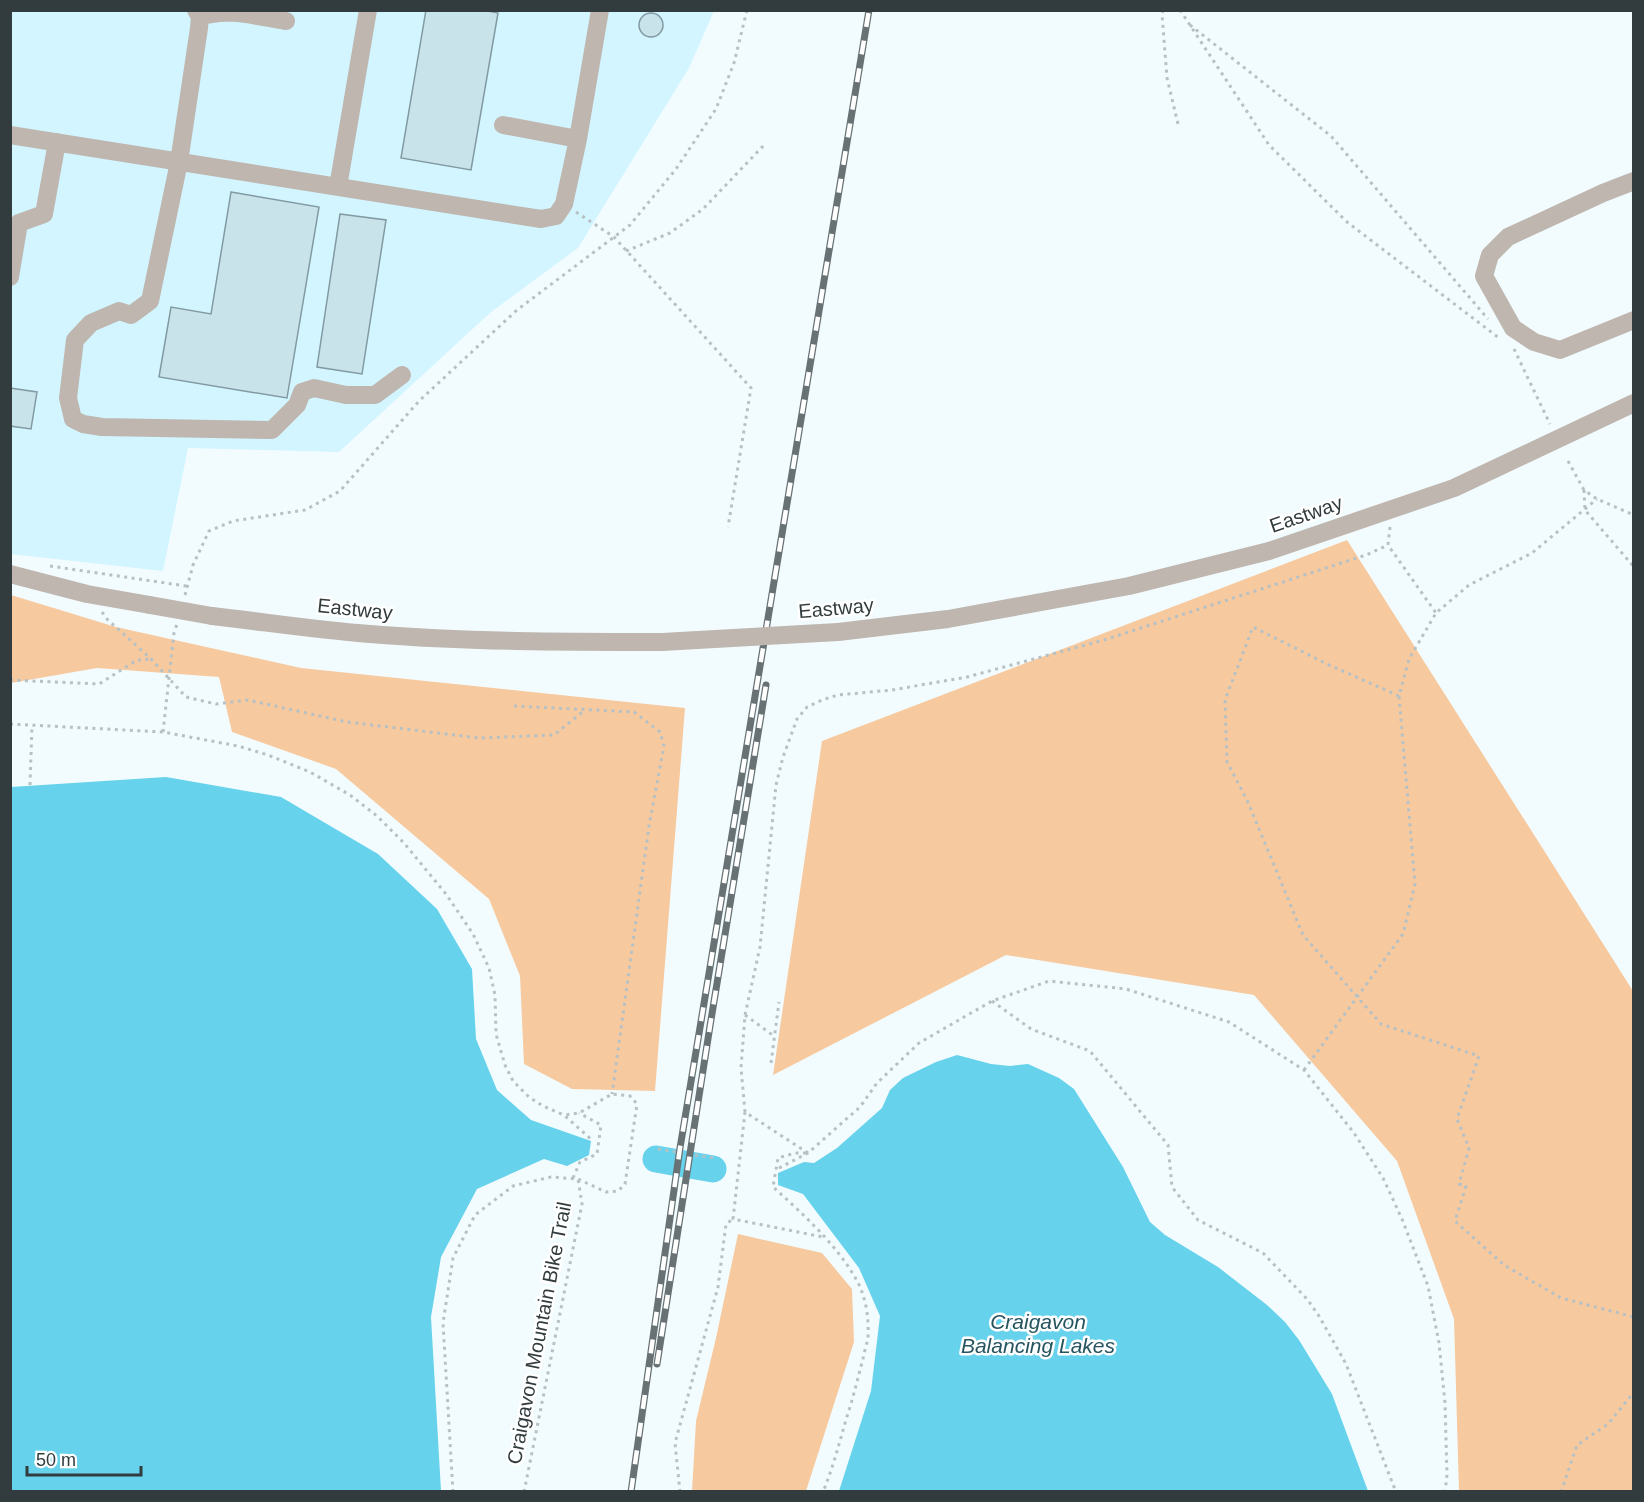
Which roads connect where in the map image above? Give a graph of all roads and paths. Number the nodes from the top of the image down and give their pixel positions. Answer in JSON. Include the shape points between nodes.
{"nodes":[{"id":1,"x":368,"y":10,"type":"edge"},
{"id":2,"x":600,"y":10,"type":"edge"},
{"id":3,"x":747,"y":10,"type":"edge"},
{"id":4,"x":1163,"y":10,"type":"edge"},
{"id":5,"x":1180,"y":10,"type":"edge"},
{"id":6,"x":198,"y":14,"type":"edge"},
{"id":7,"x":286,"y":21,"type":"dead end"},
{"id":8,"x":1190,"y":25,"type":"junction"},
{"id":9,"x":1178,"y":124,"type":"dead end"},
{"id":10,"x":503,"y":125,"type":"dead end"},
{"id":11,"x":10,"y":135,"type":"edge"},
{"id":12,"x":578,"y":139,"type":"junction"},
{"id":13,"x":57,"y":142,"type":"junction"},
{"id":14,"x":766,"y":143,"type":"dead end"},
{"id":15,"x":179,"y":162,"type":"junction"},
{"id":16,"x":1634,"y":181,"type":"edge"},
{"id":17,"x":338,"y":187,"type":"junction"},
{"id":18,"x":564,"y":204,"type":"junction"},
{"id":19,"x":614,"y":237,"type":"junction"},
{"id":20,"x":626,"y":251,"type":"junction"},
{"id":21,"x":10,"y":277,"type":"edge"},
{"id":22,"x":1634,"y":320,"type":"edge"},
{"id":23,"x":1492,"y":323,"type":"dead end"},
{"id":24,"x":1499,"y":332,"type":"dead end"},
{"id":25,"x":1515,"y":350,"type":"junction"},
{"id":26,"x":402,"y":375,"type":"dead end"},
{"id":27,"x":1634,"y":403,"type":"edge"},
{"id":28,"x":1550,"y":424,"type":"dead end"},
{"id":29,"x":1568,"y":461,"type":"dead end"},
{"id":30,"x":1584,"y":490,"type":"junction"},
{"id":31,"x":1597,"y":499,"type":"junction"},
{"id":32,"x":1388,"y":510,"type":"junction"},
{"id":33,"x":1585,"y":510,"type":"junction"},
{"id":34,"x":1634,"y":515,"type":"edge"},
{"id":35,"x":728,"y":527,"type":"dead end"},
{"id":36,"x":1388,"y":545,"type":"junction"},
{"id":37,"x":46,"y":566,"type":"dead end"},
{"id":38,"x":1634,"y":567,"type":"edge"},
{"id":39,"x":10,"y":574,"type":"edge"},
{"id":40,"x":187,"y":586,"type":"junction"},
{"id":41,"x":87,"y":594,"type":"junction"},
{"id":42,"x":184,"y":596,"type":"dead end"},
{"id":43,"x":1436,"y":613,"type":"junction"},
{"id":44,"x":179,"y":615,"type":"dead end"},
{"id":45,"x":151,"y":659,"type":"junction"},
{"id":46,"x":169,"y":678,"type":"junction"},
{"id":47,"x":10,"y":680,"type":"edge"},
{"id":48,"x":1399,"y":696,"type":"junction"},
{"id":49,"x":514,"y":706,"type":"dead end"},
{"id":50,"x":585,"y":710,"type":"junction"},
{"id":51,"x":10,"y":724,"type":"edge"},
{"id":52,"x":32,"y":725,"type":"junction"},
{"id":53,"x":163,"y":732,"type":"junction"},
{"id":54,"x":30,"y":785,"type":"dead end"},
{"id":55,"x":1357,"y":996,"type":"junction"},
{"id":56,"x":992,"y":1001,"type":"junction"},
{"id":57,"x":779,"y":1002,"type":"dead end"},
{"id":58,"x":745,"y":1015,"type":"junction"},
{"id":59,"x":774,"y":1036,"type":"junction"},
{"id":60,"x":771,"y":1063,"type":"dead end"},
{"id":61,"x":1304,"y":1070,"type":"junction"},
{"id":62,"x":612,"y":1094,"type":"junction"},
{"id":63,"x":745,"y":1112,"type":"junction"},
{"id":64,"x":579,"y":1113,"type":"junction"},
{"id":65,"x":564,"y":1115,"type":"junction"},
{"id":66,"x":592,"y":1140,"type":"dead end"},
{"id":67,"x":658,"y":1149,"type":"dead end"},
{"id":68,"x":808,"y":1153,"type":"junction"},
{"id":69,"x":714,"y":1158,"type":"dead end"},
{"id":70,"x":779,"y":1168,"type":"dead end"},
{"id":71,"x":573,"y":1179,"type":"junction"},
{"id":72,"x":578,"y":1179,"type":"junction"},
{"id":73,"x":733,"y":1220,"type":"junction"},
{"id":74,"x":825,"y":1238,"type":"junction"},
{"id":75,"x":1634,"y":1317,"type":"edge"},
{"id":76,"x":1634,"y":1392,"type":"edge"},
{"id":77,"x":453,"y":1491,"type":"edge"},
{"id":78,"x":524,"y":1491,"type":"edge"},
{"id":79,"x":680,"y":1491,"type":"edge"},
{"id":80,"x":823,"y":1491,"type":"edge"},
{"id":81,"x":1396,"y":1491,"type":"edge"},
{"id":82,"x":1445,"y":1491,"type":"edge"},
{"id":83,"x":1560,"y":1491,"type":"edge"}],
"edges":[{"from":1,"to":17,"type":"street"},
{"from":2,"to":12,"type":"street"},
{"from":3,"to":19,"type":"path","via":[[734,63],[716,109],[670,177],[630,225]]},
{"from":4,"to":9,"type":"path","via":[[1167,78]]},
{"from":5,"to":8,"type":"path"},
{"from":6,"to":7,"type":"street","via":[[230,12]]},
{"from":6,"to":15,"type":"street"},
{"from":8,"to":23,"type":"path","via":[[1331,136]]},
{"from":8,"to":25,"type":"path","via":[[1269,145],[1347,222]]},
{"from":10,"to":12,"type":"street"},
{"from":11,"to":13,"type":"street"},
{"from":12,"to":18,"type":"street"},
{"from":13,"to":15,"type":"street"},
{"from":13,"to":21,"type":"street","via":[[44,214],[19,223]]},
{"from":14,"to":20,"type":"path","via":[[702,208],[670,233]]},
{"from":15,"to":17,"type":"street"},
{"from":15,"to":26,"type":"street","via":[[150,301],[131,315],[120,311],[91,323],[75,340],[68,398],[73,419],[102,427],[272,430],[297,405],[302,392],[314,388],[346,395],[375,395]]},
{"from":16,"to":22,"type":"street","via":[[1508,237],[1490,255],[1484,276],[1513,328],[1534,342],[1560,350]]},
{"from":17,"to":18,"type":"street","via":[[541,219],[556,216]]},
{"from":18,"to":19,"type":"path"},
{"from":19,"to":20,"type":"path"},
{"from":19,"to":40,"type":"path","via":[[517,310],[419,401],[340,491],[305,510],[233,521],[209,531]]},
{"from":20,"to":35,"type":"path","via":[[751,388]]},
{"from":24,"to":25,"type":"path"},
{"from":25,"to":28,"type":"path"},
{"from":27,"to":32,"type":"street","name":"Eastway","via":[[1455,488]]},
{"from":29,"to":30,"type":"path"},
{"from":30,"to":31,"type":"path"},
{"from":30,"to":33,"type":"path"},
{"from":31,"to":33,"type":"path"},
{"from":31,"to":34,"type":"path"},
{"from":32,"to":36,"type":"path"},
{"from":32,"to":41,"type":"street","name":"Eastway","bridge":true,"via":[[1269,551],[1129,586],[948,619],[838,632],[662,642],[440,639],[212,616]]},
{"from":33,"to":38,"type":"path"},
{"from":33,"to":43,"type":"path","via":[[1532,553],[1469,585]]},
{"from":36,"to":43,"type":"path"},
{"from":36,"to":58,"type":"path","via":[[1104,640],[967,677],[838,695],[807,707],[797,719],[776,785],[760,947]]},
{"from":37,"to":40,"type":"path"},
{"from":39,"to":41,"type":"street","name":"Eastway"},
{"from":40,"to":42,"type":"path"},
{"from":41,"to":45,"type":"path","via":[[107,619]]},
{"from":43,"to":48,"type":"path","via":[[1409,659]]},
{"from":44,"to":46,"type":"path"},
{"from":45,"to":46,"type":"path"},
{"from":45,"to":47,"type":"path","via":[[137,660],[99,684]]},
{"from":46,"to":50,"type":"path","via":[[186,697],[216,704],[248,700],[347,722],[479,738],[554,735]]},
{"from":46,"to":53,"type":"path"},
{"from":48,"to":55,"type":"path","via":[[1415,884],[1403,934]]},
{"from":48,"to":55,"type":"path","via":[[1253,627],[1225,700],[1227,762],[1247,800],[1303,935]]},
{"from":49,"to":50,"type":"path"},
{"from":50,"to":62,"type":"path","via":[[634,712],[660,732],[664,746],[649,826]]},
{"from":51,"to":52,"type":"path"},
{"from":52,"to":53,"type":"path"},
{"from":52,"to":54,"type":"path"},
{"from":53,"to":65,"type":"path","via":[[268,755],[310,772],[350,795],[376,816],[446,894],[473,934],[489,968],[495,995],[496,1034],[513,1081],[529,1097]]},
{"from":55,"to":61,"type":"path"},
{"from":55,"to":75,"type":"path","via":[[1382,1024],[1479,1056],[1457,1119],[1469,1148],[1459,1184],[1466,1186],[1455,1221],[1504,1265],[1561,1298]]},
{"from":56,"to":61,"type":"path","via":[[1049,981],[1126,989],[1229,1022]]},
{"from":56,"to":68,"type":"path","via":[[919,1043],[877,1083],[860,1107]]},
{"from":56,"to":81,"type":"path","via":[[1031,1029],[1090,1051],[1168,1145],[1172,1187],[1198,1220],[1263,1253],[1307,1299],[1346,1364]]},
{"from":57,"to":59,"type":"path"},
{"from":58,"to":59,"type":"path"},
{"from":58,"to":63,"type":"path","via":[[741,1068]]},
{"from":59,"to":60,"type":"path"},
{"from":61,"to":82,"type":"path","via":[[1354,1133],[1383,1178],[1428,1286],[1446,1403]]},
{"from":62,"to":64,"type":"path"},
{"from":62,"to":72,"type":"path","via":[[630,1096],[637,1104],[625,1184],[618,1191],[606,1192]]},
{"from":63,"to":68,"type":"path"},
{"from":63,"to":73,"type":"path"},
{"from":64,"to":65,"type":"path"},
{"from":64,"to":71,"type":"path","via":[[601,1125],[597,1154],[580,1162]]},
{"from":65,"to":66,"type":"path"},
{"from":67,"to":69,"type":"path"},
{"from":68,"to":70,"type":"path"},
{"from":68,"to":74,"type":"path","via":[[778,1158],[773,1187]]},
{"from":71,"to":72,"type":"path"},
{"from":71,"to":77,"type":"path","via":[[551,1178],[513,1186],[475,1215],[453,1258],[443,1323]]},
{"from":72,"to":78,"type":"path","name":"Craigavon Mountain Bike Trail","via":[[582,1204]]},
{"from":73,"to":74,"type":"path"},
{"from":73,"to":79,"type":"path","via":[[726,1224],[718,1287],[675,1443]]},
{"from":74,"to":80,"type":"path","via":[[857,1280],[867,1311],[868,1338],[855,1394]]},
{"from":76,"to":83,"type":"path","via":[[1608,1424],[1577,1445]]}]}
